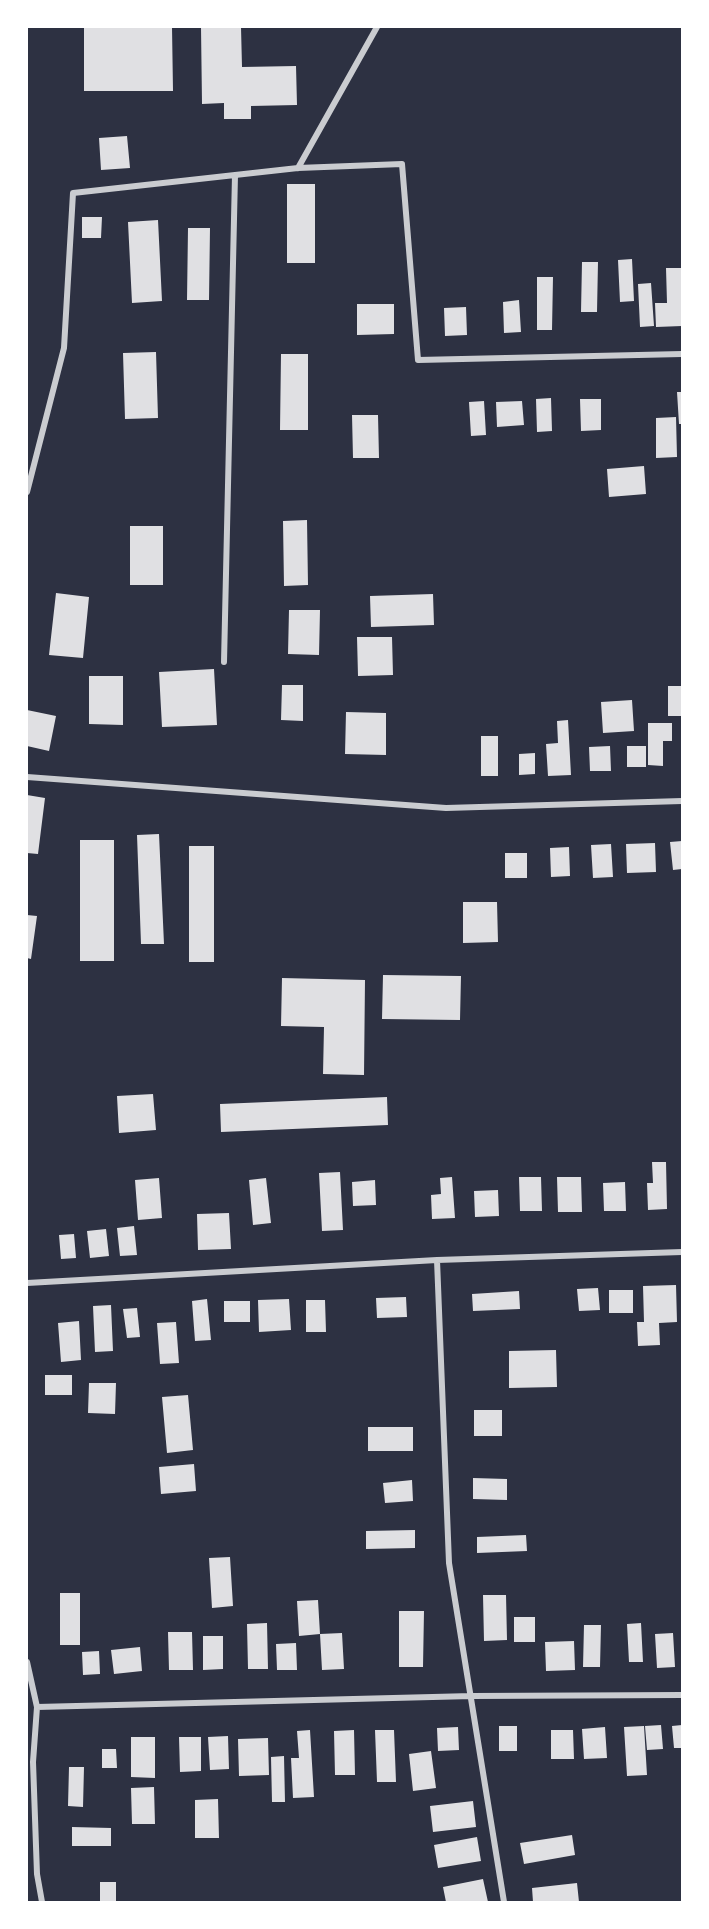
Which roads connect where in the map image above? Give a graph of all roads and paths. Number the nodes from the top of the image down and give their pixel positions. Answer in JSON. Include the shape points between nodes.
{"nodes":[{"id":1,"x":377,"y":27,"type":"edge"},
{"id":2,"x":298,"y":168,"type":"junction"},
{"id":3,"x":235,"y":175,"type":"junction"},
{"id":4,"x":682,"y":354,"type":"edge"},
{"id":5,"x":27,"y":492,"type":"edge"},
{"id":6,"x":224,"y":662,"type":"dead end"},
{"id":7,"x":27,"y":777,"type":"edge"},
{"id":8,"x":682,"y":801,"type":"edge"},
{"id":9,"x":682,"y":1252,"type":"edge"},
{"id":10,"x":437,"y":1260,"type":"junction"},
{"id":11,"x":27,"y":1283,"type":"edge"},
{"id":12,"x":27,"y":1662,"type":"edge"},
{"id":13,"x":682,"y":1695,"type":"edge"},
{"id":14,"x":472,"y":1696,"type":"junction"},
{"id":15,"x":37,"y":1707,"type":"junction"},
{"id":16,"x":42,"y":1902,"type":"edge"},
{"id":17,"x":504,"y":1902,"type":"edge"}],
"edges":[{"from":1,"to":2,"type":"street"},
{"from":2,"to":3,"type":"street"},
{"from":2,"to":4,"type":"street","via":[[402,164],[418,360]]},
{"from":3,"to":5,"type":"street","via":[[73,194],[64,348]]},
{"from":3,"to":6,"type":"street"},
{"from":7,"to":8,"type":"street","via":[[446,808]]},
{"from":9,"to":10,"type":"street"},
{"from":10,"to":11,"type":"street"},
{"from":10,"to":14,"type":"street","via":[[449,1563]]},
{"from":12,"to":15,"type":"street"},
{"from":13,"to":14,"type":"street"},
{"from":14,"to":15,"type":"street"},
{"from":14,"to":17,"type":"street"},
{"from":15,"to":16,"type":"street","via":[[33,1762],[37,1874]]}]}
